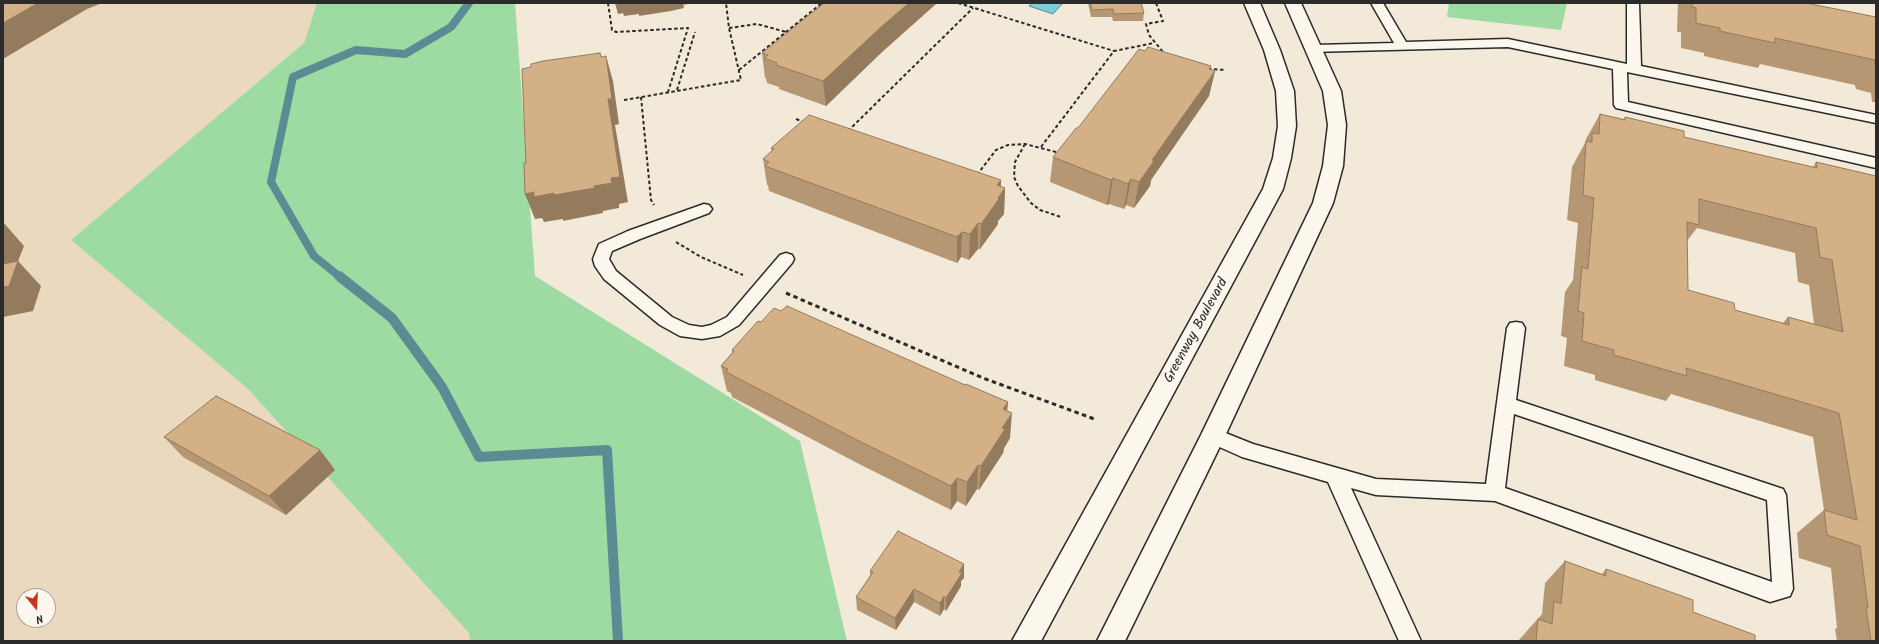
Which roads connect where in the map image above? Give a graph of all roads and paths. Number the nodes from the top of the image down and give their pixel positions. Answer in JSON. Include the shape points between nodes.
{"nodes":[{"id":1,"x":608,"y":3,"type":"edge"},
{"id":2,"x":726,"y":3,"type":"edge"},
{"id":3,"x":822,"y":3,"type":"edge"},
{"id":4,"x":958,"y":3,"type":"edge"},
{"id":5,"x":1156,"y":3,"type":"edge"},
{"id":6,"x":1252,"y":3,"type":"edge"},
{"id":7,"x":1293,"y":3,"type":"edge"},
{"id":8,"x":1377,"y":3,"type":"edge"},
{"id":9,"x":1633,"y":3,"type":"edge"},
{"id":10,"x":973,"y":8,"type":"junction"},
{"id":11,"x":729,"y":28,"type":"junction"},
{"id":12,"x":787,"y":31,"type":"junction"},
{"id":13,"x":695,"y":32,"type":"dead end"},
{"id":14,"x":792,"y":35,"type":"edge"},
{"id":15,"x":1154,"y":43,"type":"junction"},
{"id":16,"x":1402,"y":46,"type":"junction"},
{"id":17,"x":1315,"y":49,"type":"junction"},
{"id":18,"x":1114,"y":51,"type":"junction"},
{"id":19,"x":762,"y":52,"type":"junction"},
{"id":20,"x":767,"y":53,"type":"edge"},
{"id":21,"x":1165,"y":54,"type":"edge"},
{"id":22,"x":1620,"y":66,"type":"junction"},
{"id":23,"x":1203,"y":68,"type":"edge"},
{"id":24,"x":1634,"y":69,"type":"junction"},
{"id":25,"x":739,"y":70,"type":"junction"},
{"id":26,"x":1226,"y":70,"type":"dead end"},
{"id":27,"x":677,"y":90,"type":"junction"},
{"id":28,"x":668,"y":92,"type":"junction"},
{"id":29,"x":640,"y":97,"type":"junction"},
{"id":30,"x":624,"y":100,"type":"dead end"},
{"id":31,"x":796,"y":119,"type":"dead end"},
{"id":32,"x":1876,"y":119,"type":"edge"},
{"id":33,"x":807,"y":122,"type":"edge"},
{"id":34,"x":842,"y":130,"type":"edge"},
{"id":35,"x":848,"y":132,"type":"junction"},
{"id":36,"x":855,"y":134,"type":"edge"},
{"id":37,"x":1025,"y":144,"type":"junction"},
{"id":38,"x":1041,"y":147,"type":"junction"},
{"id":39,"x":1061,"y":153,"type":"edge"},
{"id":40,"x":1876,"y":163,"type":"edge"},
{"id":41,"x":976,"y":177,"type":"edge"},
{"id":42,"x":704,"y":209,"type":"dead end"},
{"id":43,"x":1062,"y":217,"type":"dead end"},
{"id":44,"x":664,"y":224,"type":"junction"},
{"id":45,"x":786,"y":259,"type":"dead end"},
{"id":46,"x":764,"y":284,"type":"junction"},
{"id":47,"x":1516,"y":328,"type":"dead end"},
{"id":48,"x":1506,"y":404,"type":"junction"},
{"id":49,"x":1097,"y":420,"type":"dead end"},
{"id":50,"x":1213,"y":436,"type":"junction"},
{"id":51,"x":1334,"y":475,"type":"junction"},
{"id":52,"x":1495,"y":493,"type":"junction"},
{"id":53,"x":1026,"y":641,"type":"edge"},
{"id":54,"x":1111,"y":641,"type":"edge"},
{"id":55,"x":1410,"y":641,"type":"edge"}],
"edges":[{"from":1,"to":28,"type":"path","via":[[612,30],[616,32],[688,28]]},
{"from":2,"to":11,"type":"path"},
{"from":3,"to":12,"type":"path"},
{"from":4,"to":10,"type":"path"},
{"from":5,"to":15,"type":"path","via":[[1163,22],[1146,24],[1148,35]]},
{"from":6,"to":53,"type":"street","name":"Greenway Boulevard","via":[[1272,50],[1285,90],[1287,126],[1282,158],[1273,189]]},
{"from":7,"to":17,"type":"street"},
{"from":8,"to":16,"type":"lane"},
{"from":9,"to":24,"type":"lane"},
{"from":10,"to":18,"type":"path"},
{"from":10,"to":35,"type":"path"},
{"from":11,"to":12,"type":"path","via":[[757,24]]},
{"from":11,"to":25,"type":"path"},
{"from":12,"to":14,"type":"path"},
{"from":12,"to":19,"type":"path"},
{"from":13,"to":27,"type":"path"},
{"from":15,"to":18,"type":"path"},
{"from":15,"to":21,"type":"path"},
{"from":16,"to":17,"type":"lane"},
{"from":16,"to":22,"type":"lane","via":[[1508,43]]},
{"from":17,"to":50,"type":"street","via":[[1332,91],[1337,126],[1333,166],[1323,203]]},
{"from":18,"to":38,"type":"path"},
{"from":19,"to":20,"type":"path"},
{"from":19,"to":25,"type":"path"},
{"from":22,"to":24,"type":"lane"},
{"from":22,"to":40,"type":"lane","via":[[1621,105]]},
{"from":23,"to":26,"type":"path"},
{"from":24,"to":32,"type":"lane"},
{"from":25,"to":27,"type":"path","via":[[741,80]]},
{"from":27,"to":28,"type":"path"},
{"from":28,"to":29,"type":"path"},
{"from":29,"to":30,"type":"path"},
{"from":29,"to":44,"type":"path","via":[[651,200]]},
{"from":31,"to":33,"type":"path"},
{"from":34,"to":35,"type":"path"},
{"from":35,"to":36,"type":"path"},
{"from":37,"to":38,"type":"path"},
{"from":37,"to":41,"type":"path","via":[[1008,145],[996,150]]},
{"from":37,"to":43,"type":"path","via":[[1015,162],[1014,177],[1018,186],[1030,203],[1040,210]]},
{"from":38,"to":39,"type":"path"},
{"from":42,"to":44,"type":"lane"},
{"from":44,"to":46,"type":"path","via":[[682,247]]},
{"from":44,"to":46,"type":"lane","via":[[605,248],[601,259],[610,276],[666,321],[686,331],[714,331],[733,321]]},
{"from":45,"to":46,"type":"lane"},
{"from":46,"to":49,"type":"path","via":[[982,378]]},
{"from":47,"to":48,"type":"lane"},
{"from":48,"to":52,"type":"lane"},
{"from":48,"to":52,"type":"lane","via":[[1776,495],[1783,589],[1770,592]]},
{"from":50,"to":51,"type":"lane","via":[[1249,450]]},
{"from":50,"to":54,"type":"street"},
{"from":51,"to":52,"type":"lane","via":[[1376,487]]},
{"from":51,"to":55,"type":"lane"}]}
